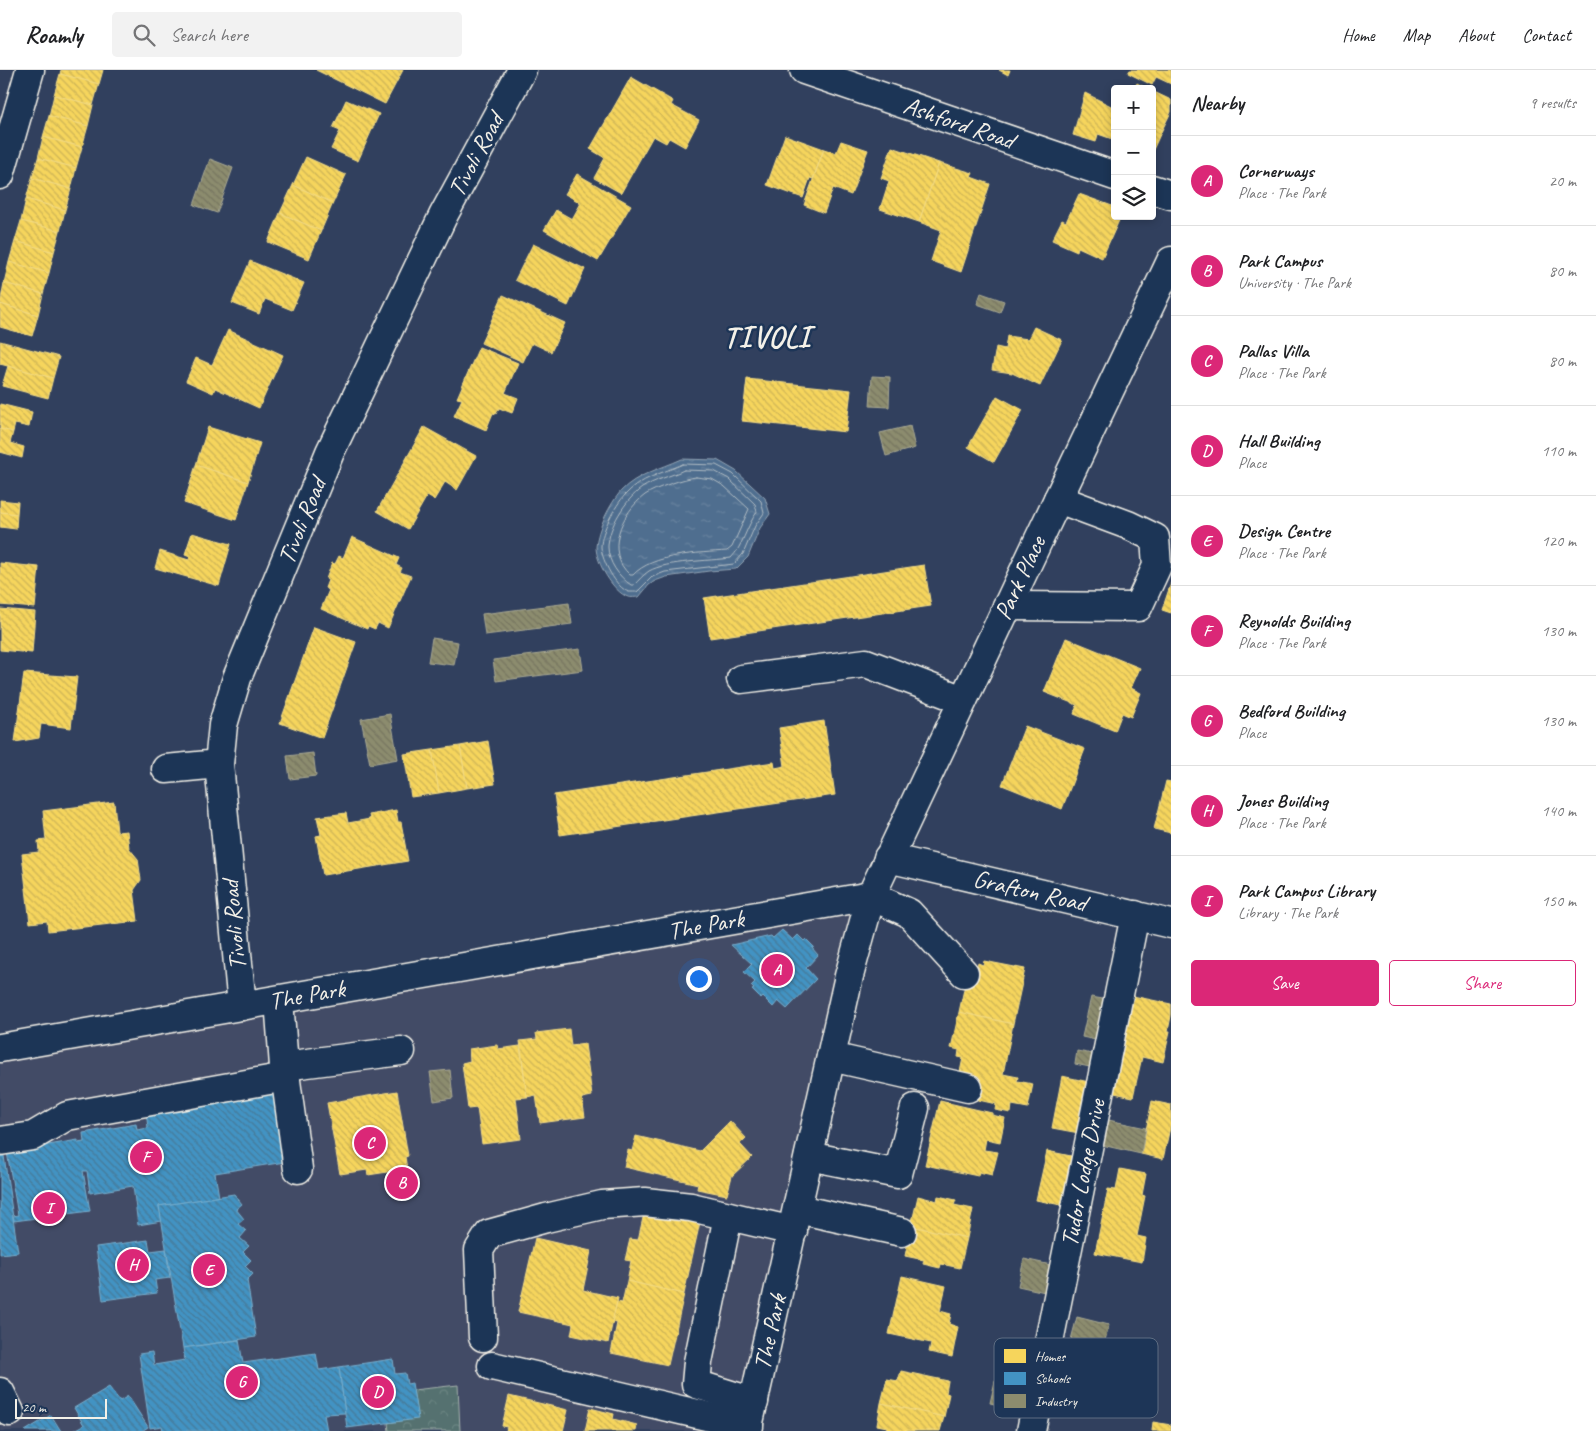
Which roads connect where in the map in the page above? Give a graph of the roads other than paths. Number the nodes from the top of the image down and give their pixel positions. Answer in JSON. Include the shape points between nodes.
{"nodes":[{"id":1,"x":30,"y":70,"type":"edge"},
{"id":2,"x":522,"y":70,"type":"edge"},
{"id":3,"x":804,"y":70,"type":"edge"},
{"id":4,"x":836,"y":75,"type":"edge"},
{"id":5,"x":1112,"y":175,"type":"edge"},
{"id":6,"x":0,"y":176,"type":"edge"},
{"id":7,"x":1156,"y":189,"type":"edge"},
{"id":8,"x":1171,"y":195,"type":"edge"},
{"id":9,"x":1171,"y":261,"type":"edge"},
{"id":10,"x":1058,"y":499,"type":"junction"},
{"id":11,"x":1007,"y":606,"type":"junction"},
{"id":12,"x":741,"y":679,"type":"dead end"},
{"id":13,"x":963,"y":700,"type":"junction"},
{"id":14,"x":219,"y":764,"type":"junction"},
{"id":15,"x":166,"y":769,"type":"dead end"},
{"id":16,"x":888,"y":858,"type":"junction"},
{"id":17,"x":871,"y":896,"type":"junction"},
{"id":18,"x":1135,"y":915,"type":"junction"},
{"id":19,"x":1171,"y":924,"type":"edge"},
{"id":20,"x":964,"y":973,"type":"dead end"},
{"id":21,"x":279,"y":1000,"type":"junction"},
{"id":22,"x":242,"y":1006,"type":"junction"},
{"id":23,"x":0,"y":1048,"type":"edge"},
{"id":24,"x":401,"y":1051,"type":"dead end"},
{"id":25,"x":831,"y":1057,"type":"junction"},
{"id":26,"x":285,"y":1072,"type":"junction"},
{"id":27,"x":968,"y":1088,"type":"dead end"},
{"id":28,"x":915,"y":1108,"type":"dead end"},
{"id":29,"x":0,"y":1141,"type":"edge"},
{"id":30,"x":809,"y":1156,"type":"junction"},
{"id":31,"x":298,"y":1169,"type":"dead end"},
{"id":32,"x":728,"y":1216,"type":"junction"},
{"id":33,"x":795,"y":1220,"type":"junction"},
{"id":34,"x":902,"y":1232,"type":"dead end"},
{"id":35,"x":483,"y":1337,"type":"dead end"},
{"id":36,"x":1050,"y":1338,"type":"edge"},
{"id":37,"x":492,"y":1366,"type":"dead end"},
{"id":38,"x":1034,"y":1418,"type":"edge"},
{"id":39,"x":750,"y":1419,"type":"edge"},
{"id":40,"x":1031,"y":1431,"type":"edge"}],
"edges":[{"from":1,"to":6,"type":"street"},
{"from":2,"to":14,"type":"street","name":"Tivoli Road","via":[[443,216],[330,452],[237,678],[223,724]]},
{"from":3,"to":4,"type":"street","name":"Ashford Road"},
{"from":4,"to":5,"type":"street","name":"Ashford Road"},
{"from":7,"to":8,"type":"street"},
{"from":9,"to":10,"type":"street","name":"Park Place"},
{"from":10,"to":11,"type":"street","name":"Park Place"},
{"from":10,"to":11,"type":"street","via":[[1155,538],[1157,566],[1138,606]]},
{"from":11,"to":13,"type":"street","name":"Park Place"},
{"from":12,"to":13,"type":"street","via":[[866,663]]},
{"from":13,"to":16,"type":"street","name":"Park Place"},
{"from":14,"to":15,"type":"street"},
{"from":14,"to":22,"type":"street","name":"Tivoli Road"},
{"from":16,"to":17,"type":"street","name":"Park Place"},
{"from":16,"to":18,"type":"street","name":"Grafton Road"},
{"from":17,"to":20,"type":"street","via":[[908,913]]},
{"from":17,"to":21,"type":"street","name":"The Park"},
{"from":17,"to":25,"type":"street","name":"The Park"},
{"from":18,"to":19,"type":"street","name":"Grafton Road"},
{"from":18,"to":36,"type":"street","name":"Tudor Lodge Drive"},
{"from":21,"to":22,"type":"street","name":"The Park"},
{"from":21,"to":26,"type":"street"},
{"from":22,"to":23,"type":"street","name":"The Park"},
{"from":24,"to":26,"type":"street"},
{"from":25,"to":27,"type":"street"},
{"from":25,"to":30,"type":"street","name":"The Park"},
{"from":26,"to":29,"type":"street","via":[[67,1116],[33,1136]]},
{"from":26,"to":31,"type":"street"},
{"from":28,"to":30,"type":"street","via":[[898,1174]]},
{"from":30,"to":33,"type":"street","name":"The Park"},
{"from":32,"to":33,"type":"street"},
{"from":32,"to":35,"type":"street","via":[[692,1207],[645,1202],[602,1205],[489,1234],[479,1250]]},
{"from":32,"to":39,"type":"street","via":[[696,1384]]},
{"from":33,"to":34,"type":"street"},
{"from":33,"to":39,"type":"street","name":"The Park"},
{"from":37,"to":39,"type":"street"},
{"from":38,"to":40,"type":"street","name":"Tudor Lodge Drive"}]}
